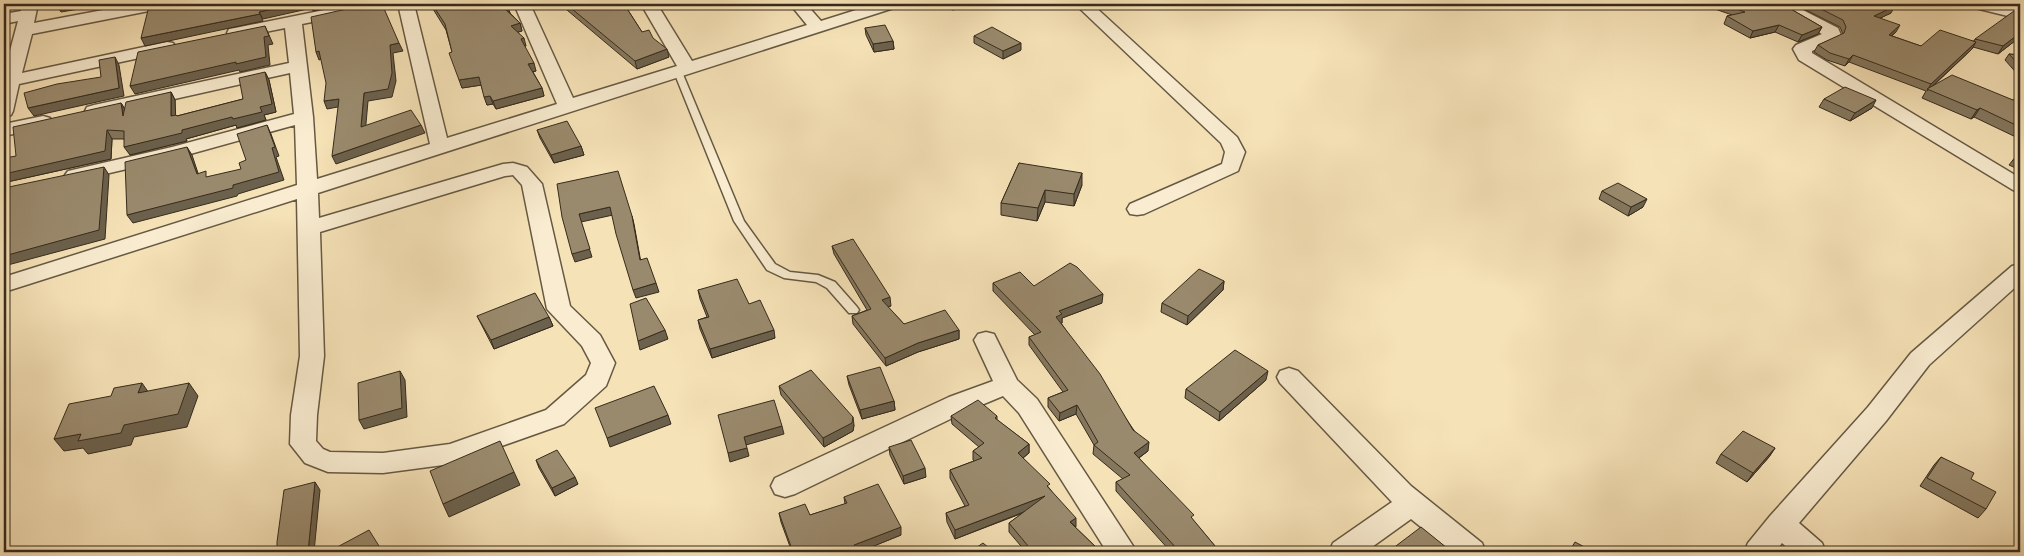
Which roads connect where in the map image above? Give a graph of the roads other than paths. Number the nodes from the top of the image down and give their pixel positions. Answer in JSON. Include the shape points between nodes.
{"nodes":[{"id":1,"x":377,"y":4,"type":"edge"},
{"id":2,"x":406,"y":4,"type":"edge"},
{"id":3,"x":522,"y":4,"type":"edge"},
{"id":4,"x":649,"y":4,"type":"edge"},
{"id":5,"x":798,"y":4,"type":"edge"},
{"id":6,"x":891,"y":4,"type":"edge"},
{"id":7,"x":1083,"y":4,"type":"edge"},
{"id":8,"x":1779,"y":4,"type":"edge"},
{"id":9,"x":1881,"y":4,"type":"edge"},
{"id":10,"x":1978,"y":4,"type":"edge"},
{"id":11,"x":149,"y":5,"type":"edge"},
{"id":12,"x":1999,"y":6,"type":"edge"},
{"id":13,"x":1849,"y":12,"type":"edge"},
{"id":14,"x":2020,"y":14,"type":"edge"},
{"id":15,"x":28,"y":16,"type":"edge"},
{"id":16,"x":4,"y":19,"type":"edge"},
{"id":17,"x":293,"y":22,"type":"junction"},
{"id":18,"x":817,"y":27,"type":"junction"},
{"id":19,"x":218,"y":37,"type":"edge"},
{"id":20,"x":181,"y":44,"type":"edge"},
{"id":21,"x":298,"y":66,"type":"junction"},
{"id":22,"x":683,"y":70,"type":"junction"},
{"id":23,"x":9,"y":81,"type":"junction"},
{"id":24,"x":568,"y":107,"type":"junction"},
{"id":25,"x":4,"y":111,"type":"edge"},
{"id":26,"x":81,"y":114,"type":"edge"},
{"id":27,"x":304,"y":117,"type":"junction"},
{"id":28,"x":62,"y":118,"type":"edge"},
{"id":29,"x":4,"y":130,"type":"edge"},
{"id":30,"x":440,"y":147,"type":"junction"},
{"id":31,"x":61,"y":178,"type":"edge"},
{"id":32,"x":2020,"y":186,"type":"edge"},
{"id":33,"x":308,"y":188,"type":"junction"},
{"id":34,"x":1138,"y":209,"type":"dead end"},
{"id":35,"x":309,"y":228,"type":"junction"},
{"id":36,"x":2020,"y":271,"type":"edge"},
{"id":37,"x":4,"y":285,"type":"edge"},
{"id":38,"x":853,"y":310,"type":"dead end"},
{"id":39,"x":986,"y":340,"type":"dead end"},
{"id":40,"x":1289,"y":377,"type":"dead end"},
{"id":41,"x":1007,"y":386,"type":"junction"},
{"id":42,"x":785,"y":486,"type":"dead end"},
{"id":43,"x":1412,"y":503,"type":"junction"},
{"id":44,"x":1780,"y":524,"type":"junction"},
{"id":45,"x":1123,"y":552,"type":"edge"},
{"id":46,"x":1342,"y":552,"type":"edge"},
{"id":47,"x":1472,"y":552,"type":"edge"},
{"id":48,"x":1758,"y":552,"type":"edge"},
{"id":49,"x":1812,"y":552,"type":"edge"}],
"edges":[{"from":1,"to":17,"type":"street"},
{"from":2,"to":30,"type":"street"},
{"from":3,"to":24,"type":"street"},
{"from":4,"to":22,"type":"street"},
{"from":5,"to":18,"type":"street"},
{"from":6,"to":18,"type":"street"},
{"from":7,"to":34,"type":"street","via":[[1230,141],[1235,152],[1231,166]]},
{"from":8,"to":32,"type":"street","via":[[1832,32],[1833,35],[1802,49],[1805,56]]},
{"from":9,"to":13,"type":"lane","via":[[1863,4]]},
{"from":10,"to":12,"type":"street"},
{"from":11,"to":15,"type":"street"},
{"from":12,"to":14,"type":"street"},
{"from":15,"to":16,"type":"street"},
{"from":15,"to":23,"type":"street"},
{"from":17,"to":19,"type":"street"},
{"from":17,"to":21,"type":"street"},
{"from":18,"to":22,"type":"street"},
{"from":20,"to":23,"type":"street"},
{"from":21,"to":26,"type":"street"},
{"from":21,"to":27,"type":"street"},
{"from":22,"to":24,"type":"street"},
{"from":22,"to":38,"type":"lane","via":[[739,221],[771,267],[788,275],[818,279],[831,285]]},
{"from":23,"to":25,"type":"street"},
{"from":24,"to":30,"type":"street"},
{"from":27,"to":31,"type":"street","via":[[176,152]]},
{"from":27,"to":33,"type":"street"},
{"from":28,"to":29,"type":"street"},
{"from":30,"to":33,"type":"street"},
{"from":33,"to":35,"type":"street"},
{"from":33,"to":37,"type":"street"},
{"from":35,"to":35,"type":"street","via":[[503,170],[516,169],[532,184],[559,309],[592,341],[603,363],[597,380],[555,418],[451,454],[383,462],[328,462],[314,456],[303,444],[312,356]]},
{"from":36,"to":44,"type":"street","via":[[1920,359],[1877,414]]},
{"from":39,"to":41,"type":"street"},
{"from":40,"to":43,"type":"street"},
{"from":41,"to":42,"type":"street","via":[[958,404]]},
{"from":41,"to":45,"type":"street","via":[[1028,406]]},
{"from":43,"to":46,"type":"street"},
{"from":43,"to":47,"type":"street"},
{"from":44,"to":48,"type":"street"},
{"from":44,"to":49,"type":"street"}]}
